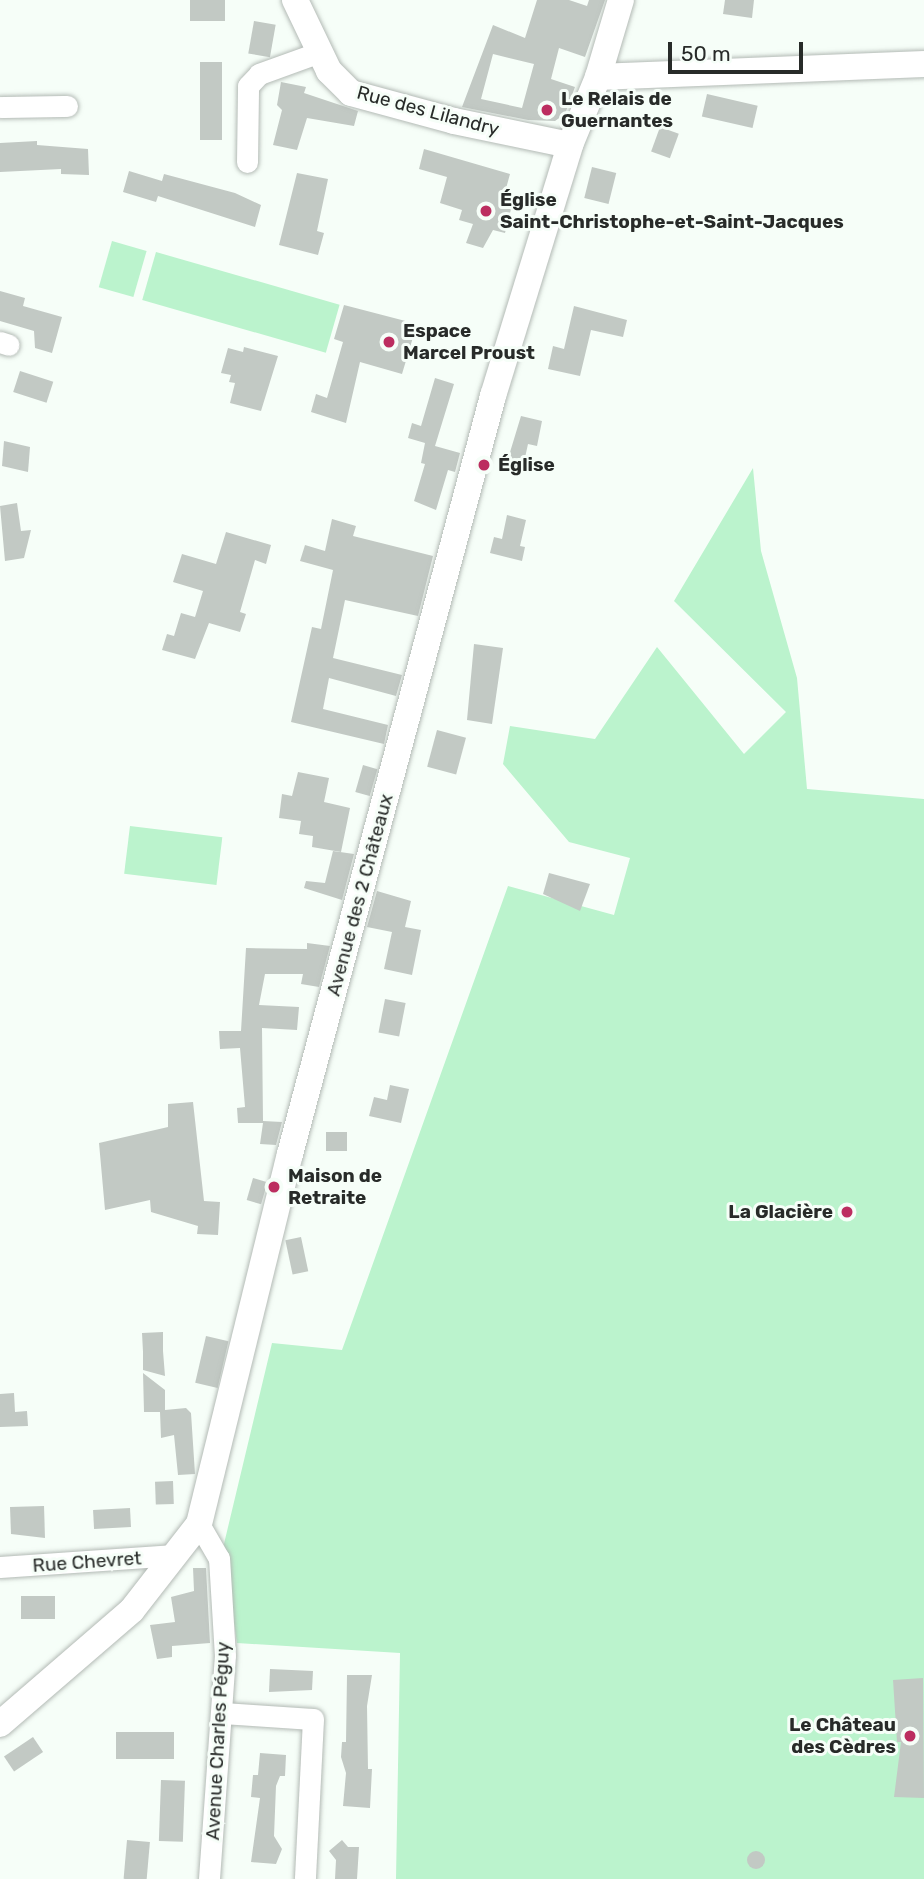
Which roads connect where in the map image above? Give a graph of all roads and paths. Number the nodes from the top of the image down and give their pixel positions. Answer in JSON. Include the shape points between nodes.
{"nodes":[{"id":1,"x":295,"y":0,"type":"edge"},
{"id":2,"x":621,"y":0,"type":"edge"},
{"id":3,"x":320,"y":52,"type":"junction"},
{"id":4,"x":924,"y":64,"type":"edge"},
{"id":5,"x":598,"y":77,"type":"junction"},
{"id":6,"x":67,"y":106,"type":"dead end"},
{"id":7,"x":0,"y":107,"type":"edge"},
{"id":8,"x":570,"y":145,"type":"junction"},
{"id":9,"x":247,"y":162,"type":"dead end"},
{"id":10,"x":199,"y":1524,"type":"junction"},
{"id":11,"x":175,"y":1555,"type":"junction"},
{"id":12,"x":0,"y":1567,"type":"edge"},
{"id":13,"x":222,"y":1713,"type":"junction"},
{"id":14,"x":0,"y":1724,"type":"edge"},
{"id":15,"x":209,"y":1879,"type":"edge"},
{"id":16,"x":305,"y":1879,"type":"edge"}],
"edges":[{"from":1,"to":3,"type":"main road","name":"Rue des Lilandry"},
{"from":2,"to":5,"type":"main road","name":"Avenue des 2 Châteaux"},
{"from":3,"to":8,"type":"main road","name":"Rue des Lilandry","via":[[329,71],[351,93]]},
{"from":3,"to":9,"type":"street","via":[[260,74],[248,86]]},
{"from":4,"to":5,"type":"main road"},
{"from":5,"to":8,"type":"main road","name":"Avenue des 2 Châteaux"},
{"from":6,"to":7,"type":"street"},
{"from":8,"to":10,"type":"main road","name":"Avenue des 2 Châteaux","via":[[493,396],[290,1154]]},
{"from":10,"to":11,"type":"main road","name":"Avenue des 2 Châteaux"},
{"from":10,"to":13,"type":"street","name":"Avenue Charles Péguy","via":[[219,1558],[225,1655]]},
{"from":11,"to":12,"type":"street","name":"Rue Chevret"},
{"from":11,"to":14,"type":"main road","name":"Avenue des 2 Châteaux","via":[[132,1610]]},
{"from":13,"to":15,"type":"street","name":"Avenue Charles Péguy"},
{"from":13,"to":16,"type":"street","via":[[313,1719]]}]}
